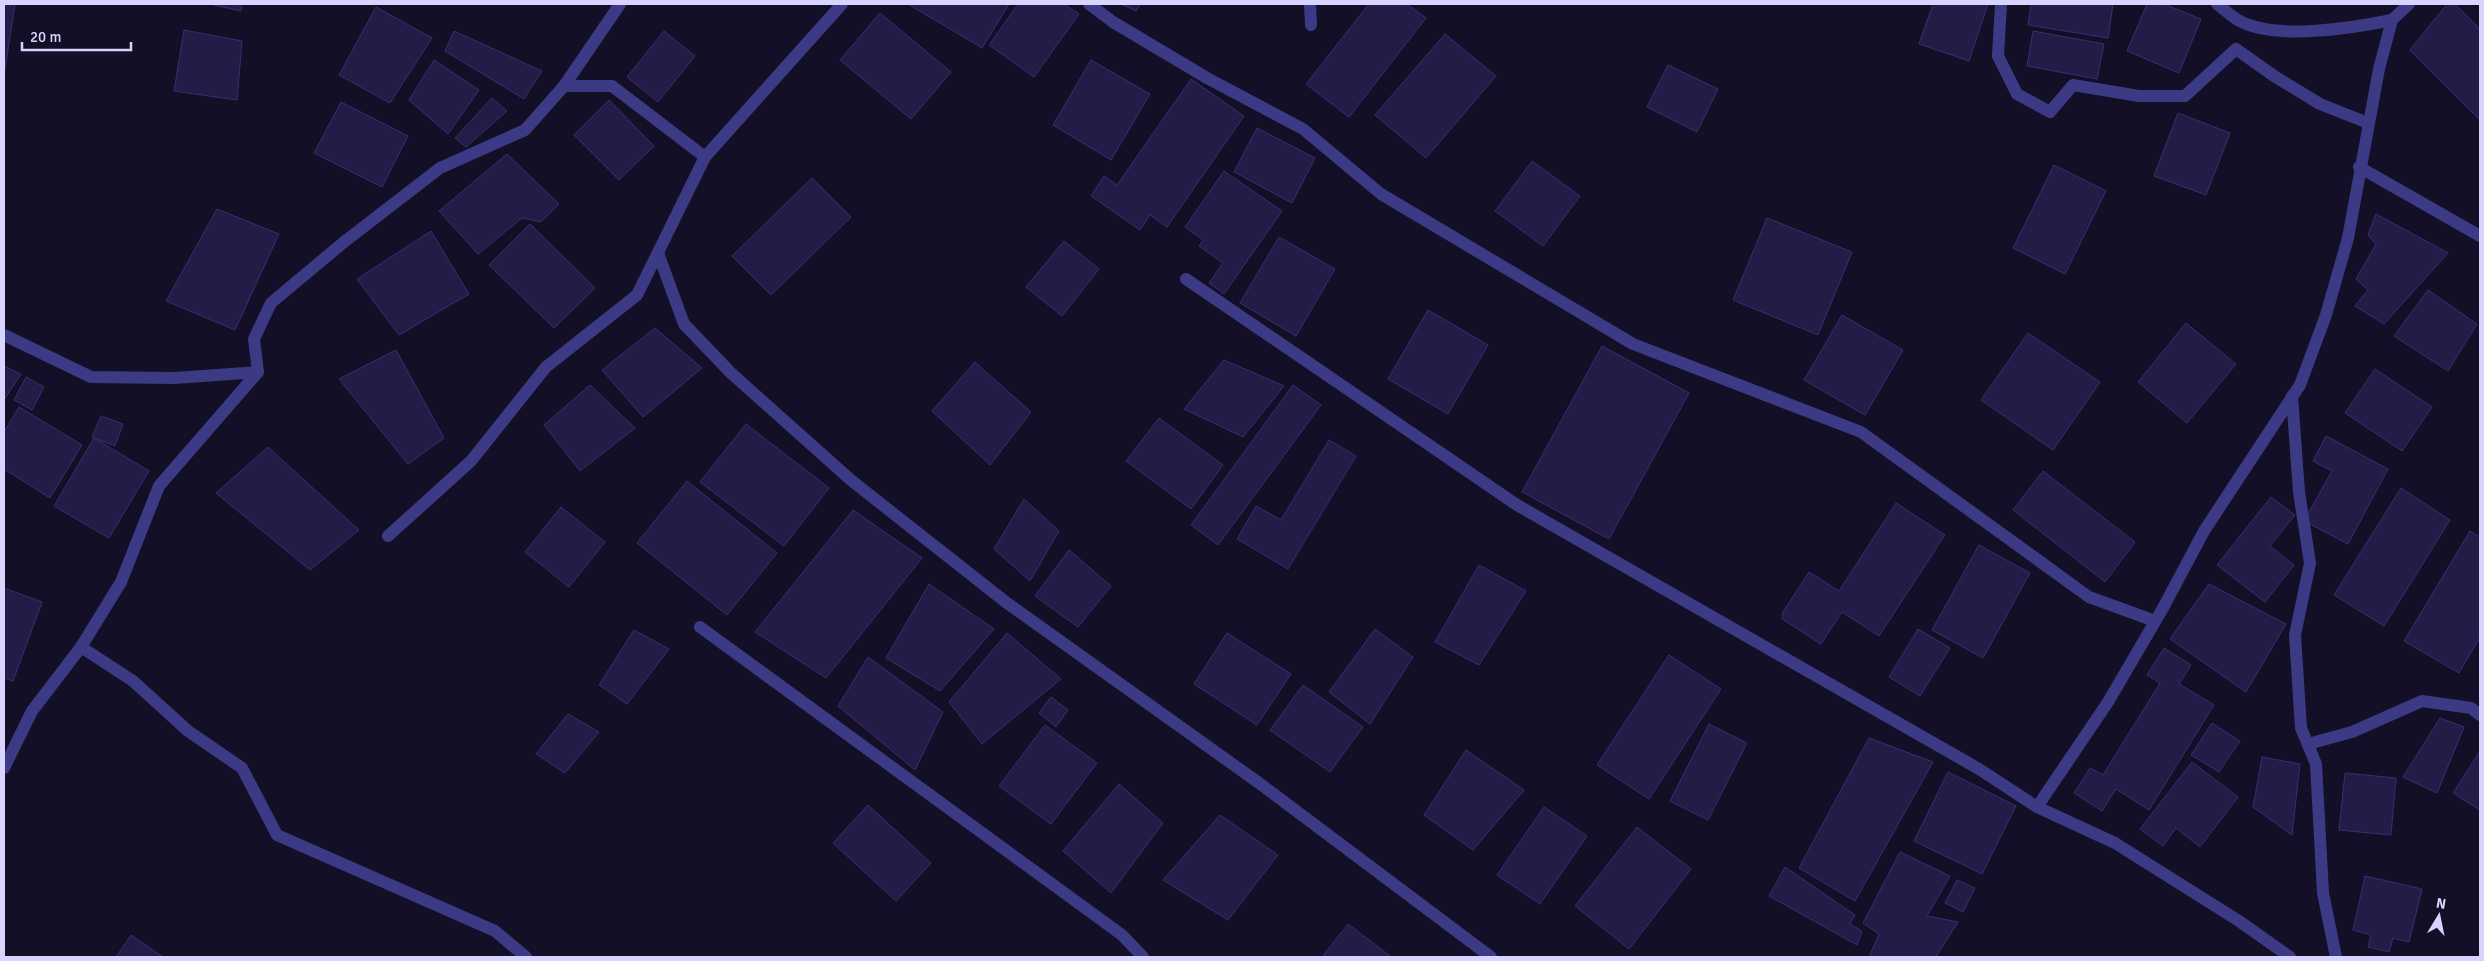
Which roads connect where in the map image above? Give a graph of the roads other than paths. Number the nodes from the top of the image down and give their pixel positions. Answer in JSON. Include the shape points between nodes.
{"nodes":[{"id":1,"x":620,"y":4,"type":"edge"},
{"id":2,"x":1089,"y":4,"type":"edge"},
{"id":3,"x":1310,"y":4,"type":"edge"},
{"id":4,"x":2001,"y":4,"type":"edge"},
{"id":5,"x":2216,"y":4,"type":"edge"},
{"id":6,"x":2410,"y":4,"type":"edge"},
{"id":7,"x":842,"y":5,"type":"edge"},
{"id":8,"x":2392,"y":20,"type":"junction"},
{"id":9,"x":1311,"y":25,"type":"dead end"},
{"id":10,"x":564,"y":86,"type":"junction"},
{"id":11,"x":2368,"y":123,"type":"junction"},
{"id":12,"x":705,"y":157,"type":"junction"},
{"id":13,"x":2359,"y":167,"type":"junction"},
{"id":14,"x":2480,"y":236,"type":"edge"},
{"id":15,"x":658,"y":253,"type":"junction"},
{"id":16,"x":1186,"y":279,"type":"dead end"},
{"id":17,"x":4,"y":335,"type":"edge"},
{"id":18,"x":258,"y":372,"type":"junction"},
{"id":19,"x":2292,"y":396,"type":"junction"},
{"id":20,"x":388,"y":536,"type":"dead end"},
{"id":21,"x":2155,"y":622,"type":"junction"},
{"id":22,"x":700,"y":627,"type":"dead end"},
{"id":23,"x":81,"y":647,"type":"junction"},
{"id":24,"x":2480,"y":715,"type":"edge"},
{"id":25,"x":2308,"y":744,"type":"junction"},
{"id":26,"x":4,"y":768,"type":"edge"},
{"id":27,"x":2037,"y":807,"type":"junction"},
{"id":28,"x":526,"y":957,"type":"edge"},
{"id":29,"x":1144,"y":957,"type":"edge"},
{"id":30,"x":1491,"y":957,"type":"edge"},
{"id":31,"x":2290,"y":957,"type":"edge"},
{"id":32,"x":2336,"y":957,"type":"edge"}],
"edges":[{"from":1,"to":10,"type":"street"},
{"from":2,"to":21,"type":"street","via":[[1207,78],[1303,129],[1381,194],[1633,344],[1861,432],[2089,596]]},
{"from":3,"to":9,"type":"street"},
{"from":4,"to":11,"type":"street","via":[[1998,56],[2017,94],[2050,112],[2073,85],[2139,96],[2185,96],[2236,49],[2320,104]]},
{"from":5,"to":8,"type":"street","via":[[2240,21],[2272,30],[2344,30]]},
{"from":6,"to":8,"type":"street"},
{"from":7,"to":12,"type":"street"},
{"from":8,"to":11,"type":"street"},
{"from":10,"to":12,"type":"street","via":[[612,86]]},
{"from":10,"to":18,"type":"street","via":[[526,130],[440,168],[271,303],[254,339]]},
{"from":11,"to":13,"type":"street"},
{"from":12,"to":15,"type":"street"},
{"from":13,"to":14,"type":"street"},
{"from":13,"to":19,"type":"street","via":[[2348,238],[2326,315],[2300,385]]},
{"from":15,"to":20,"type":"street","via":[[637,295],[546,367],[471,461]]},
{"from":15,"to":30,"type":"street","via":[[684,324],[731,374],[852,482],[1007,603],[1259,783]]},
{"from":16,"to":27,"type":"street","via":[[1517,505],[1979,769]]},
{"from":17,"to":18,"type":"street","via":[[91,376],[174,378]]},
{"from":18,"to":23,"type":"street","via":[[160,486],[121,582]]},
{"from":19,"to":21,"type":"street","via":[[2204,531]]},
{"from":19,"to":25,"type":"street","via":[[2299,492],[2310,563],[2295,635],[2301,728]]},
{"from":21,"to":27,"type":"street","via":[[2108,702]]},
{"from":22,"to":29,"type":"street","via":[[1122,935]]},
{"from":23,"to":26,"type":"street","via":[[32,711]]},
{"from":23,"to":28,"type":"street","via":[[133,681],[188,731],[242,768],[277,836],[495,931]]},
{"from":24,"to":25,"type":"street","via":[[2471,708],[2422,701],[2352,732]]},
{"from":25,"to":32,"type":"street","via":[[2316,764],[2323,893]]},
{"from":27,"to":31,"type":"street","via":[[2115,843]]}]}
